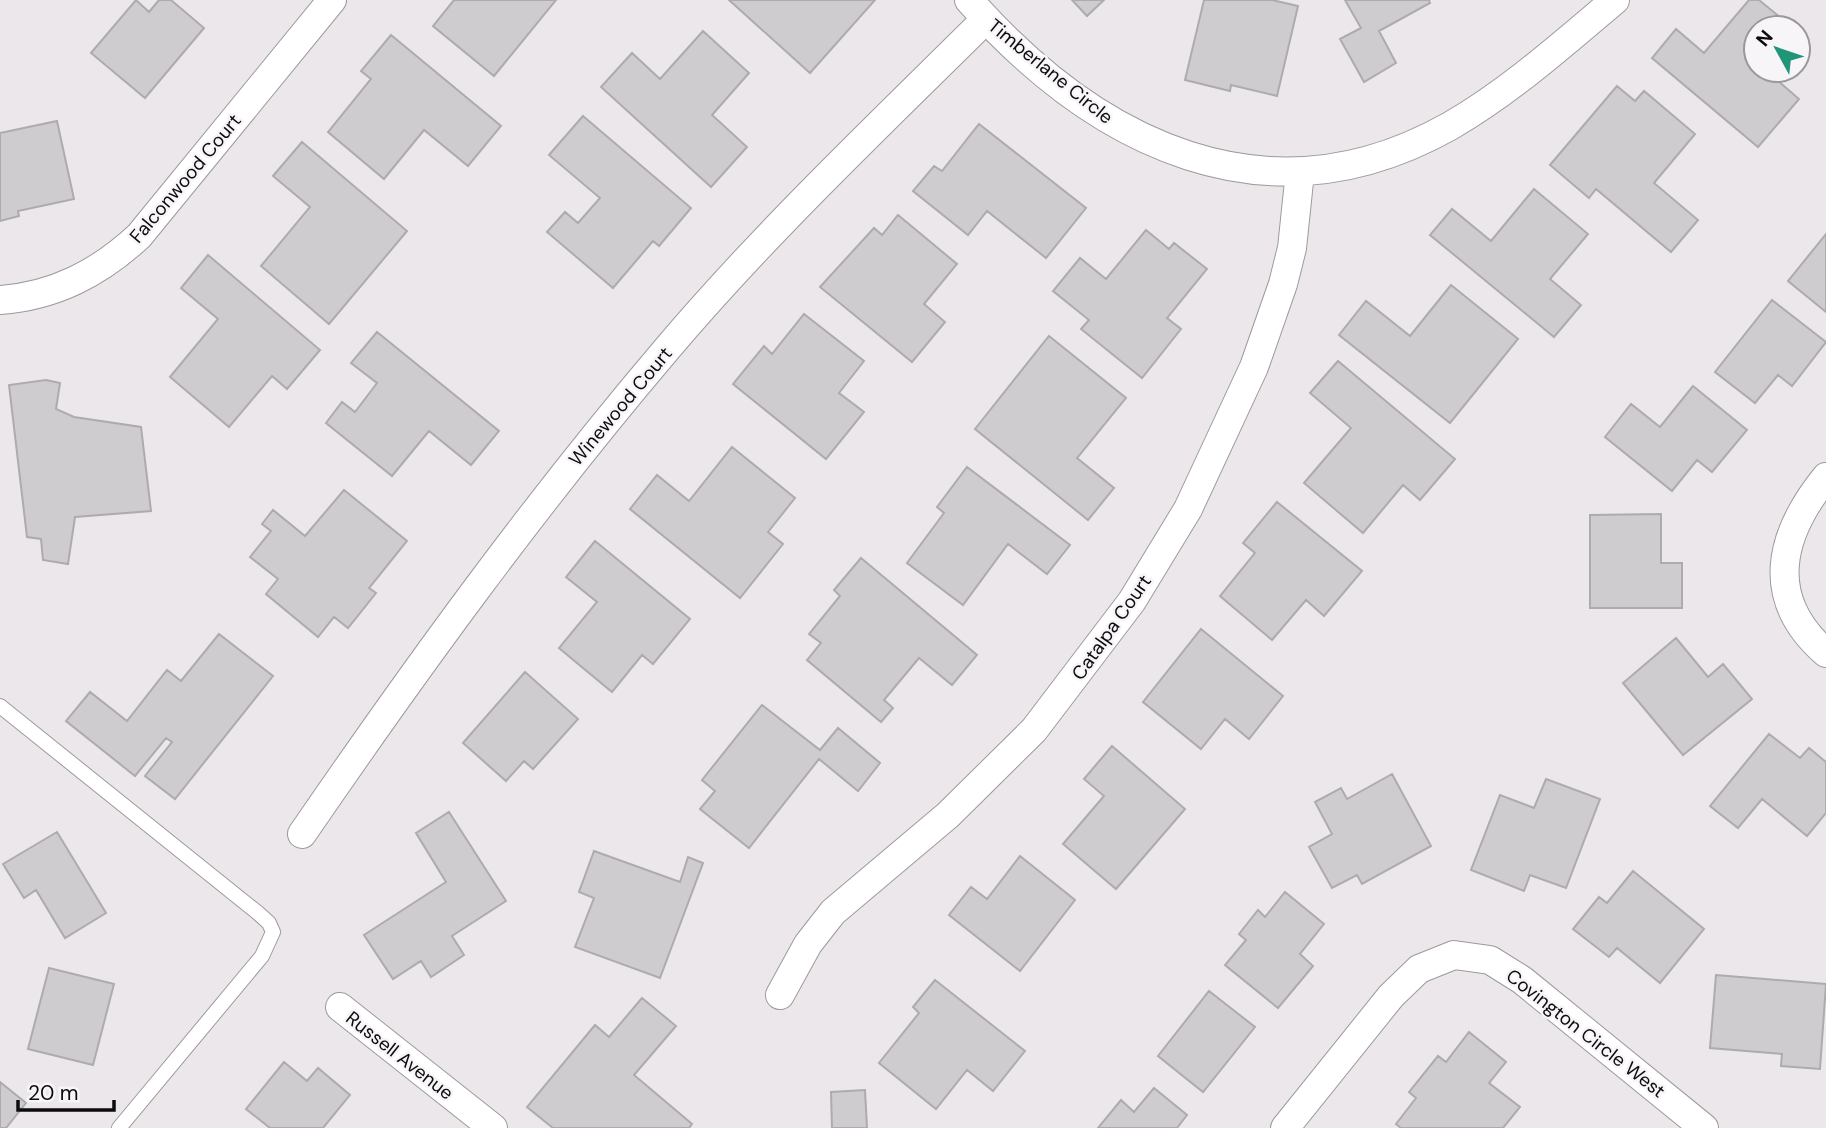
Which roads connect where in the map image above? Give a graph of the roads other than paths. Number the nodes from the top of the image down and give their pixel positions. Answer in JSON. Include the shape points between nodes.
{"nodes":[{"id":1,"x":1615,"y":0,"type":"edge"},
{"id":2,"x":329,"y":1,"type":"edge"},
{"id":3,"x":978,"y":9,"type":"edge"},
{"id":4,"x":1300,"y":172,"type":"junction"},
{"id":5,"x":0,"y":300,"type":"edge"},
{"id":6,"x":1826,"y":477,"type":"edge"},
{"id":7,"x":1826,"y":653,"type":"edge"},
{"id":8,"x":0,"y":706,"type":"edge"},
{"id":9,"x":302,"y":834,"type":"dead end"},
{"id":10,"x":780,"y":995,"type":"dead end"},
{"id":11,"x":341,"y":1007,"type":"dead end"},
{"id":12,"x":119,"y":1128,"type":"edge"},
{"id":13,"x":493,"y":1128,"type":"edge"},
{"id":14,"x":1285,"y":1128,"type":"edge"},
{"id":15,"x":1703,"y":1128,"type":"edge"}],
"edges":[{"from":1,"to":4,"type":"street","name":"Timberlane Circle","via":[[1543,61],[1451,125],[1377,155]]},
{"from":2,"to":5,"type":"street","name":"Falconwood Court","via":[[122,252],[79,280],[45,293]]},
{"from":3,"to":4,"type":"street","name":"Timberlane Circle","via":[[1043,70],[1129,132],[1198,160]]},
{"from":3,"to":9,"type":"street","name":"Winewood Court","via":[[667,349],[481,581]]},
{"from":4,"to":10,"type":"street","name":"Catalpa Court","via":[[1292,248],[1254,367],[1188,509],[1132,601],[1034,730],[948,814],[833,912],[808,944]]},
{"from":6,"to":7,"type":"street","via":[[1803,505],[1788,538],[1783,574],[1791,607],[1809,638]]},
{"from":8,"to":12,"type":"lane","via":[[258,913],[273,932],[262,956]]},
{"from":11,"to":13,"type":"street","name":"Russell Avenue"},
{"from":14,"to":15,"type":"street","name":"Covington Circle West","via":[[1391,996],[1419,969],[1454,955],[1490,960],[1522,980]]}]}
